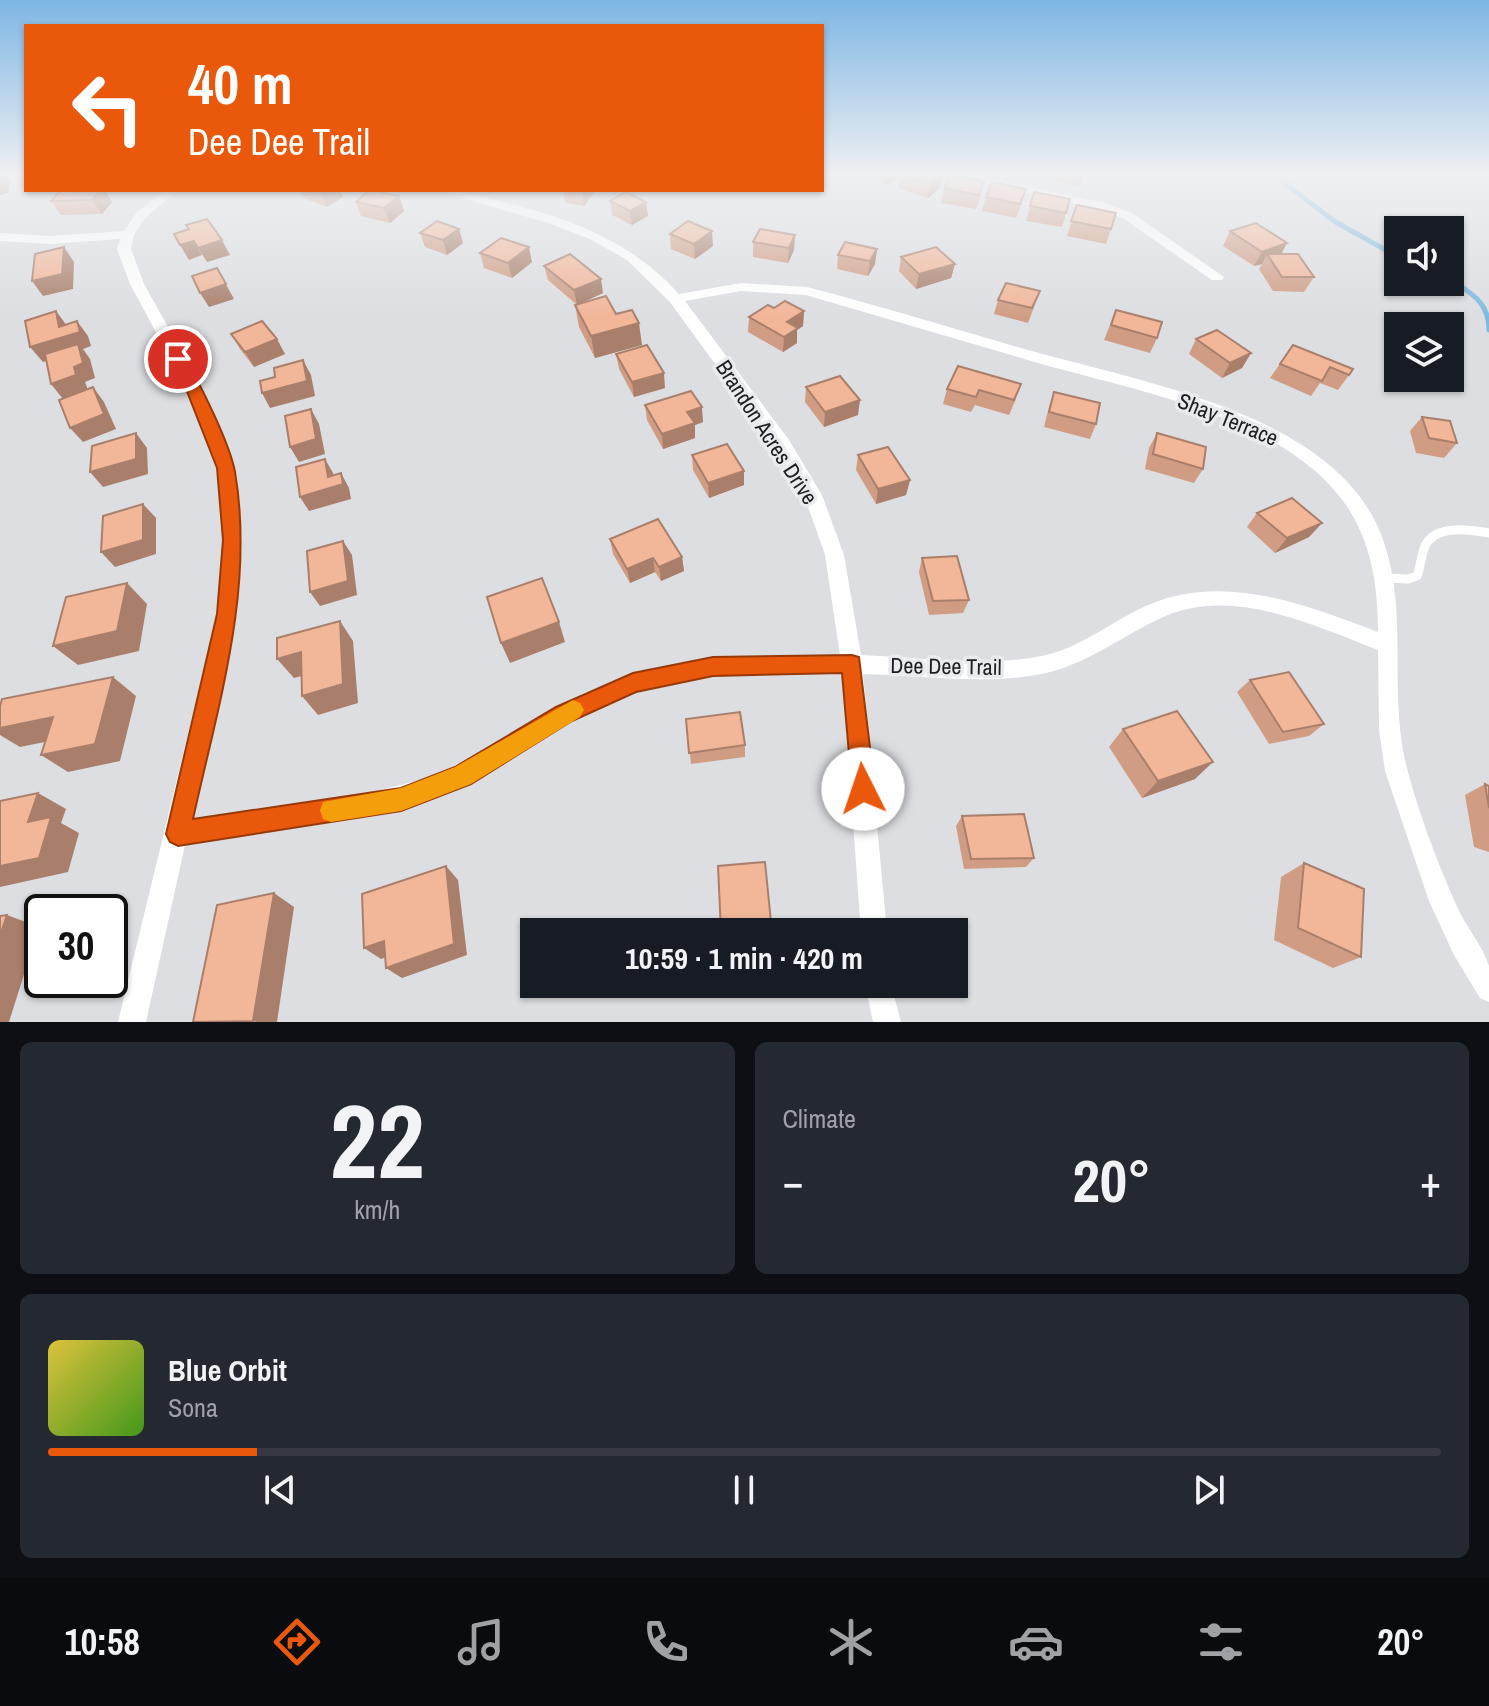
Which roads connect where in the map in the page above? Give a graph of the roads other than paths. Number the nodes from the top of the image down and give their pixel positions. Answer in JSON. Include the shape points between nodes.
{"nodes":[{"id":1,"x":136,"y":223,"type":"edge"},
{"id":2,"x":557,"y":223,"type":"edge"},
{"id":3,"x":1138,"y":223,"type":"edge"},
{"id":4,"x":128,"y":235,"type":"junction"},
{"id":5,"x":0,"y":237,"type":"edge"},
{"id":6,"x":1217,"y":277,"type":"dead end"},
{"id":7,"x":676,"y":299,"type":"junction"},
{"id":8,"x":1489,"y":533,"type":"edge"},
{"id":9,"x":1384,"y":578,"type":"junction"},
{"id":10,"x":1388,"y":645,"type":"junction"},
{"id":11,"x":852,"y":664,"type":"junction"},
{"id":12,"x":178,"y":834,"type":"junction"},
{"id":13,"x":873,"y":918,"type":"edge"},
{"id":14,"x":1489,"y":989,"type":"edge"},
{"id":15,"x":881,"y":998,"type":"edge"},
{"id":16,"x":132,"y":1022,"type":"edge"},
{"id":17,"x":887,"y":1022,"type":"edge"}],
"edges":[{"from":1,"to":4,"type":"street"},
{"from":2,"to":7,"type":"street","name":"Brandon Acres Drive","via":[[614,245],[652,272]]},
{"from":3,"to":6,"type":"street"},
{"from":4,"to":5,"type":"street"},
{"from":4,"to":12,"type":"street","via":[[128,265],[192,384],[225,468],[233,540],[227,614]]},
{"from":7,"to":9,"type":"street","name":"Shay Terrace","via":[[732,285],[807,291],[1256,425],[1335,479],[1364,515],[1380,552]]},
{"from":7,"to":11,"type":"street","name":"Brandon Acres Drive","via":[[812,494],[834,548]]},
{"from":8,"to":9,"type":"lane","via":[[1439,534],[1427,543],[1417,576]]},
{"from":9,"to":10,"type":"street","name":"Shay Terrace"},
{"from":10,"to":11,"type":"street","name":"Dee Dee Trail","via":[[1299,611],[1196,598],[1157,610],[1064,661],[1010,668]]},
{"from":10,"to":14,"type":"street","name":"Shay Terrace","via":[[1392,752],[1427,867],[1464,952]]},
{"from":11,"to":12,"type":"street","name":"Dee Dee Trail","via":[[713,667],[633,683],[564,714],[462,776],[401,799]]},
{"from":11,"to":13,"type":"street","name":"Brandon Acres Drive"},
{"from":12,"to":16,"type":"street"},
{"from":15,"to":17,"type":"street"}]}
